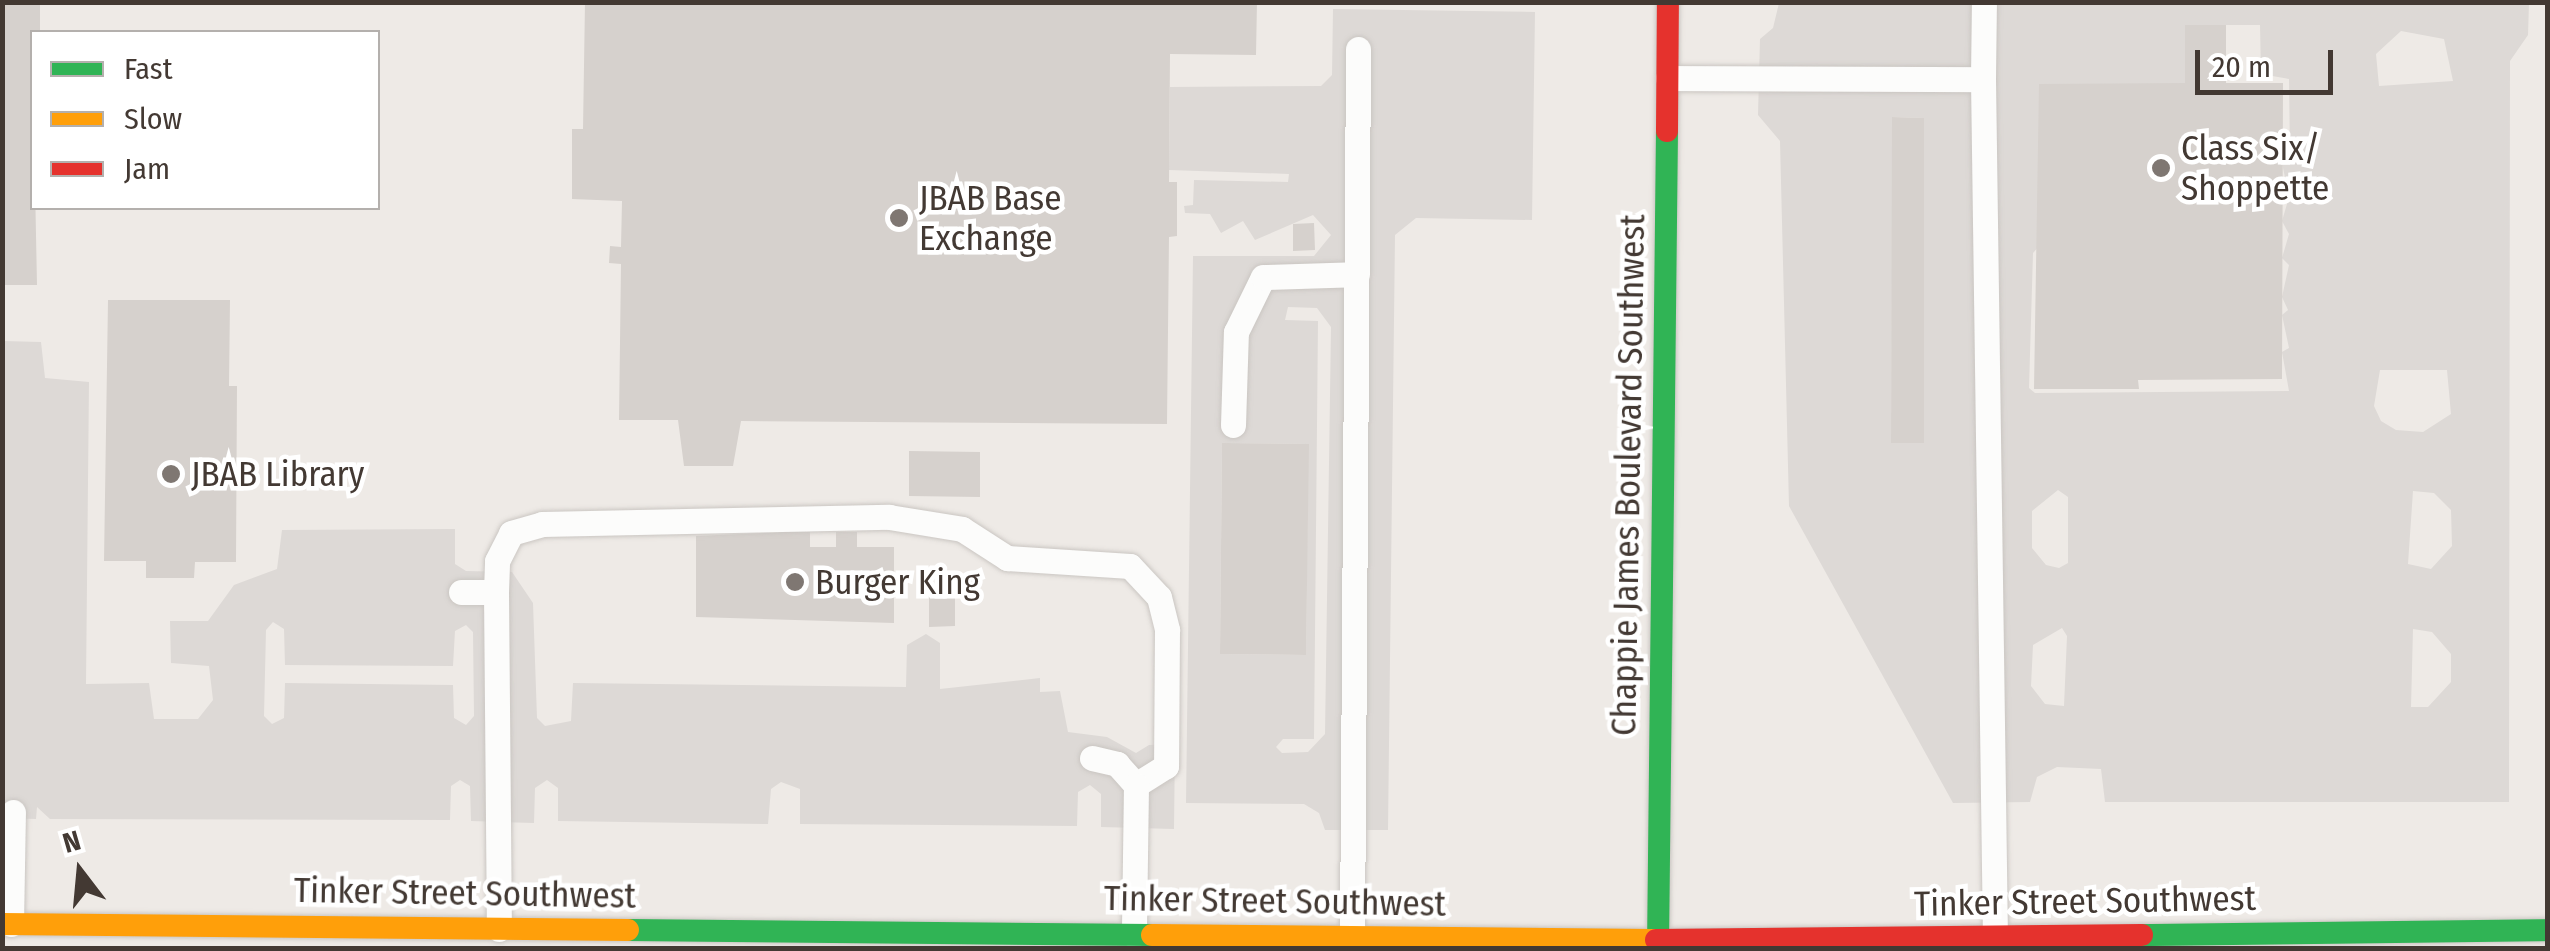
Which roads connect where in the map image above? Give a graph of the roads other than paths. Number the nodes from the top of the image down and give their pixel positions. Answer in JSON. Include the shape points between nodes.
{"nodes":[{"id":1,"x":1668,"y":2,"type":"edge"},
{"id":2,"x":1984,"y":2,"type":"edge"},
{"id":3,"x":1358,"y":49,"type":"dead end"},
{"id":4,"x":1668,"y":78,"type":"junction"},
{"id":5,"x":1983,"y":79,"type":"junction"},
{"id":6,"x":1356,"y":274,"type":"junction"},
{"id":7,"x":1233,"y":425,"type":"dead end"},
{"id":8,"x":462,"y":592,"type":"dead end"},
{"id":9,"x":496,"y":592,"type":"junction"},
{"id":10,"x":1092,"y":758,"type":"dead end"},
{"id":11,"x":1136,"y":785,"type":"junction"},
{"id":12,"x":13,"y":812,"type":"dead end"},
{"id":13,"x":7,"y":924,"type":"edge"},
{"id":14,"x":499,"y":928,"type":"junction"},
{"id":15,"x":2548,"y":930,"type":"edge"},
{"id":16,"x":1134,"y":935,"type":"junction"},
{"id":17,"x":1352,"y":937,"type":"junction"},
{"id":18,"x":1995,"y":938,"type":"junction"},
{"id":19,"x":2173,"y":942,"type":"edge"},
{"id":20,"x":1658,"y":944,"type":"edge"}],
"edges":[{"from":1,"to":4,"type":"street","name":"Chappie James Boulevard Southwest"},
{"from":2,"to":5,"type":"lane"},
{"from":3,"to":6,"type":"lane"},
{"from":4,"to":5,"type":"lane"},
{"from":4,"to":20,"type":"street","name":"Chappie James Boulevard Southwest"},
{"from":5,"to":18,"type":"lane"},
{"from":6,"to":7,"type":"lane","via":[[1263,277],[1236,332]]},
{"from":6,"to":17,"type":"lane"},
{"from":8,"to":9,"type":"lane"},
{"from":9,"to":11,"type":"lane","via":[[497,561],[511,533],[542,524],[889,517],[962,529],[1007,558],[1130,566],[1159,597],[1168,630],[1166,766]]},
{"from":9,"to":14,"type":"lane"},
{"from":10,"to":11,"type":"lane","via":[[1117,764]]},
{"from":11,"to":16,"type":"lane"},
{"from":12,"to":13,"type":"lane"},
{"from":13,"to":14,"type":"street","name":"Tinker Street Southwest"},
{"from":14,"to":16,"type":"street","name":"Tinker Street Southwest"},
{"from":15,"to":19,"type":"street","name":"Tinker Street Southwest"},
{"from":16,"to":17,"type":"street","name":"Tinker Street Southwest"},
{"from":17,"to":20,"type":"street","name":"Tinker Street Southwest"},
{"from":18,"to":19,"type":"street","name":"Tinker Street Southwest"},
{"from":18,"to":20,"type":"street","name":"Tinker Street Southwest"}]}
